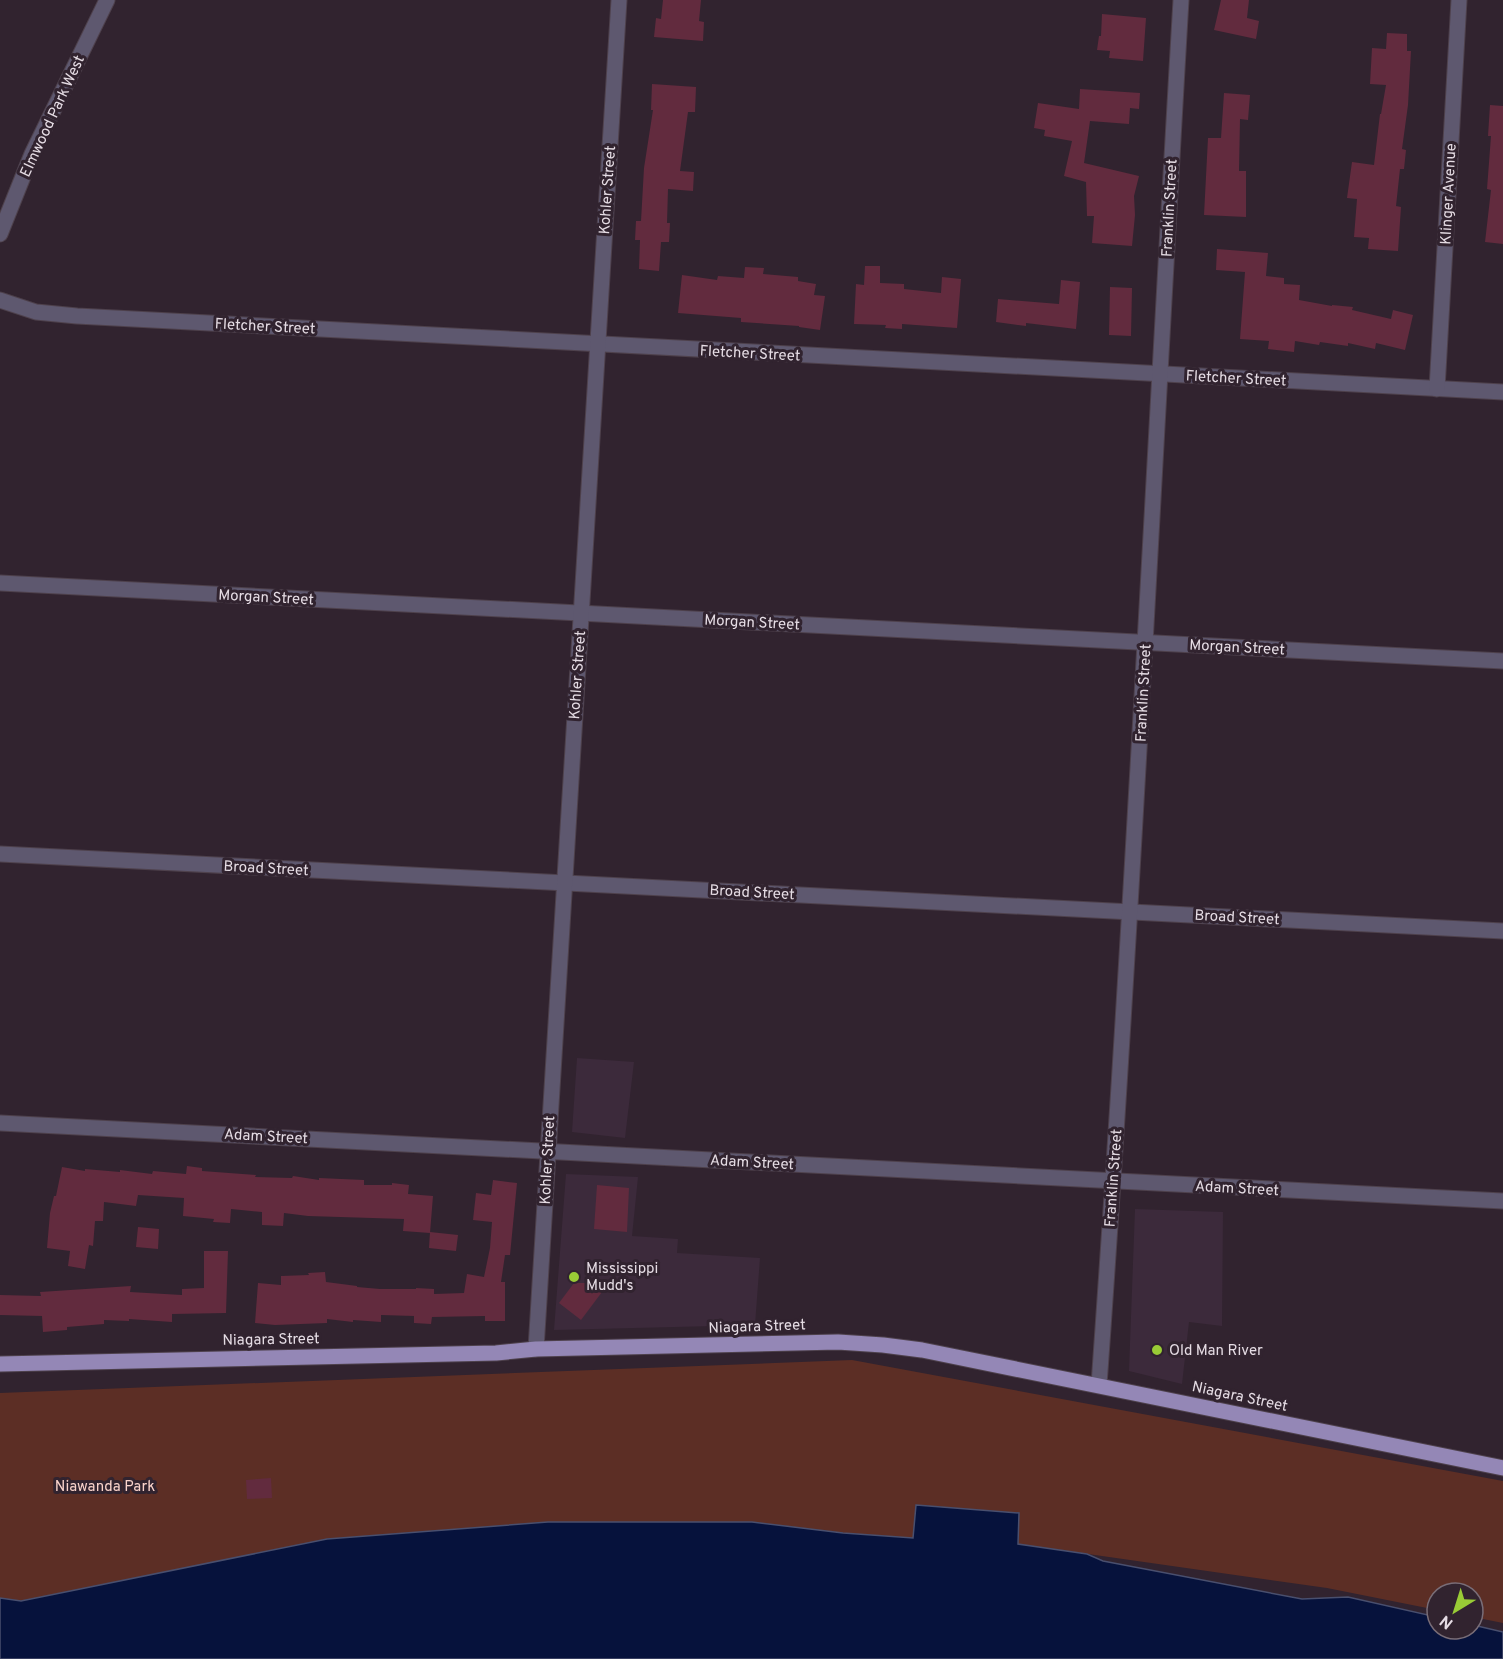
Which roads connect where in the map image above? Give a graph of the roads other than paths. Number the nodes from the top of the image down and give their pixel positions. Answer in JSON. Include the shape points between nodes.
{"nodes":[{"id":1,"x":107,"y":0,"type":"edge"},
{"id":2,"x":619,"y":0,"type":"edge"},
{"id":3,"x":1181,"y":0,"type":"edge"},
{"id":4,"x":1459,"y":0,"type":"edge"},
{"id":5,"x":0,"y":234,"type":"edge"},
{"id":6,"x":0,"y":300,"type":"edge"},
{"id":7,"x":598,"y":344,"type":"junction"},
{"id":8,"x":1160,"y":374,"type":"junction"},
{"id":9,"x":1437,"y":388,"type":"junction"},
{"id":10,"x":1503,"y":392,"type":"edge"},
{"id":11,"x":0,"y":584,"type":"edge"},
{"id":12,"x":581,"y":613,"type":"junction"},
{"id":13,"x":1146,"y":643,"type":"junction"},
{"id":14,"x":1503,"y":661,"type":"edge"},
{"id":15,"x":0,"y":854,"type":"edge"},
{"id":16,"x":564,"y":882,"type":"junction"},
{"id":17,"x":1130,"y":912,"type":"junction"},
{"id":18,"x":1503,"y":931,"type":"edge"},
{"id":19,"x":0,"y":1123,"type":"edge"},
{"id":20,"x":548,"y":1151,"type":"junction"},
{"id":21,"x":1113,"y":1181,"type":"junction"},
{"id":22,"x":1503,"y":1201,"type":"edge"},
{"id":23,"x":536,"y":1349,"type":"junction"},
{"id":24,"x":0,"y":1364,"type":"edge"},
{"id":25,"x":1099,"y":1385,"type":"junction"},
{"id":26,"x":1503,"y":1468,"type":"edge"}],
"edges":[{"from":1,"to":5,"type":"street","name":"Elmwood Park West","via":[[32,154]]},
{"from":2,"to":7,"type":"street","name":"Kohler Street"},
{"from":3,"to":8,"type":"street","name":"Franklin Street"},
{"from":4,"to":9,"type":"street","name":"Klinger Avenue"},
{"from":6,"to":7,"type":"street","name":"Fletcher Street","via":[[36,312],[77,316]]},
{"from":7,"to":8,"type":"street","name":"Fletcher Street"},
{"from":7,"to":12,"type":"street","name":"Kohler Street"},
{"from":8,"to":9,"type":"street","name":"Fletcher Street"},
{"from":8,"to":13,"type":"street","name":"Franklin Street"},
{"from":9,"to":10,"type":"street","name":"Fletcher Street"},
{"from":11,"to":12,"type":"street","name":"Morgan Street"},
{"from":12,"to":13,"type":"street","name":"Morgan Street"},
{"from":12,"to":16,"type":"street","name":"Kohler Street"},
{"from":13,"to":14,"type":"street","name":"Morgan Street"},
{"from":13,"to":17,"type":"street","name":"Franklin Street"},
{"from":15,"to":16,"type":"street","name":"Broad Street"},
{"from":16,"to":17,"type":"street","name":"Broad Street"},
{"from":16,"to":20,"type":"street","name":"Kohler Street"},
{"from":17,"to":18,"type":"street","name":"Broad Street"},
{"from":17,"to":21,"type":"street","name":"Franklin Street"},
{"from":19,"to":20,"type":"street","name":"Adam Street"},
{"from":20,"to":21,"type":"street","name":"Adam Street"},
{"from":20,"to":23,"type":"street","name":"Kohler Street"},
{"from":21,"to":22,"type":"street","name":"Adam Street"},
{"from":21,"to":25,"type":"street","name":"Franklin Street"},
{"from":23,"to":24,"type":"main road","name":"Niagara Street"},
{"from":23,"to":25,"type":"main road","name":"Niagara Street","via":[[849,1343],[922,1350]]},
{"from":25,"to":26,"type":"main road","name":"Niagara Street"}]}
